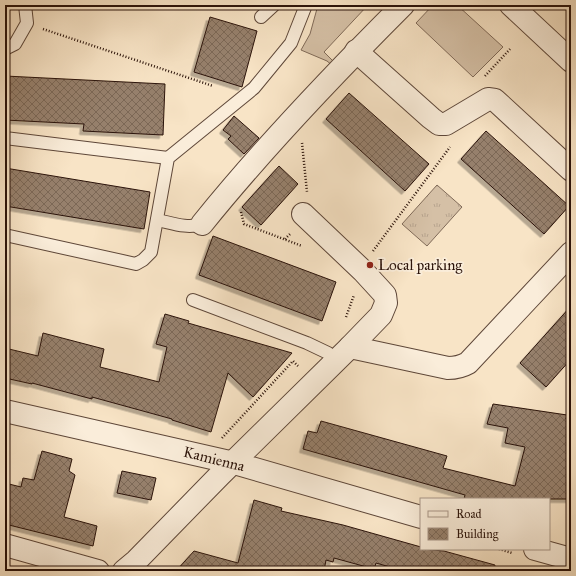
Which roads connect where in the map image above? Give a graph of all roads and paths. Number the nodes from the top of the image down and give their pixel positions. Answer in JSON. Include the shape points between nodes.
{"nodes":[{"id":1,"x":25,"y":5,"type":"edge"},
{"id":2,"x":274,"y":5,"type":"edge"},
{"id":3,"x":306,"y":5,"type":"edge"},
{"id":4,"x":403,"y":5,"type":"edge"},
{"id":5,"x":511,"y":5,"type":"edge"},
{"id":6,"x":262,"y":18,"type":"dead end"},
{"id":7,"x":27,"y":23,"type":"junction"},
{"id":8,"x":5,"y":49,"type":"edge"},
{"id":9,"x":356,"y":51,"type":"junction"},
{"id":10,"x":571,"y":60,"type":"edge"},
{"id":11,"x":213,"y":86,"type":"dead end"},
{"id":12,"x":5,"y":138,"type":"edge"},
{"id":13,"x":302,"y":142,"type":"dead end"},
{"id":14,"x":451,"y":145,"type":"dead end"},
{"id":15,"x":168,"y":158,"type":"junction"},
{"id":16,"x":571,"y":170,"type":"edge"},
{"id":17,"x":233,"y":185,"type":"junction"},
{"id":18,"x":305,"y":204,"type":"joint"},
{"id":19,"x":157,"y":220,"type":"junction"},
{"id":20,"x":202,"y":224,"type":"joint"},
{"id":21,"x":5,"y":235,"type":"edge"},
{"id":22,"x":305,"y":247,"type":"dead end"},
{"id":23,"x":571,"y":253,"type":"edge"},
{"id":24,"x":363,"y":271,"type":"junction"},
{"id":25,"x":193,"y":300,"type":"dead end"},
{"id":26,"x":343,"y":354,"type":"junction"},
{"id":27,"x":5,"y":411,"type":"edge"},
{"id":28,"x":234,"y":463,"type":"junction"},
{"id":29,"x":420,"y":517,"type":"edge"},
{"id":30,"x":5,"y":545,"type":"edge"},
{"id":31,"x":539,"y":550,"type":"edge"},
{"id":32,"x":571,"y":558,"type":"edge"},
{"id":33,"x":164,"y":561,"type":"dead end"},
{"id":34,"x":159,"y":567,"type":"dead end"},
{"id":35,"x":98,"y":571,"type":"edge"},
{"id":36,"x":124,"y":571,"type":"edge"}],
"edges":[{"from":1,"to":7,"type":"lane"},
{"from":2,"to":6,"type":"lane"},
{"from":3,"to":15,"type":"lane","via":[[291,43],[254,88]]},
{"from":4,"to":9,"type":"street"},
{"from":5,"to":10,"type":"street"},
{"from":7,"to":8,"type":"lane","via":[[15,44]]},
{"from":7,"to":11,"type":"path"},
{"from":9,"to":16,"type":"street","via":[[439,124],[452,122],[488,99],[495,100]]},
{"from":9,"to":17,"type":"street"},
{"from":12,"to":15,"type":"lane"},
{"from":13,"to":18,"type":"path"},
{"from":14,"to":24,"type":"path","via":[[367,259]]},
{"from":15,"to":19,"type":"lane"},
{"from":17,"to":20,"type":"street"},
{"from":17,"to":22,"type":"path","via":[[244,224]]},
{"from":18,"to":24,"type":"street"},
{"from":19,"to":20,"type":"lane","via":[[193,227]]},
{"from":19,"to":21,"type":"lane","via":[[152,252],[136,264]]},
{"from":23,"to":26,"type":"street","via":[[462,366],[448,368]]},
{"from":24,"to":26,"type":"street","via":[[382,290],[386,303],[381,315]]},
{"from":25,"to":26,"type":"lane","via":[[328,353]]},
{"from":26,"to":28,"type":"street"},
{"from":27,"to":28,"type":"street","name":"Kamienna"},
{"from":28,"to":29,"type":"street","name":"Kamienna"},
{"from":28,"to":36,"type":"street"},
{"from":30,"to":35,"type":"street"},
{"from":31,"to":32,"type":"street"},
{"from":33,"to":34,"type":"path"}]}
